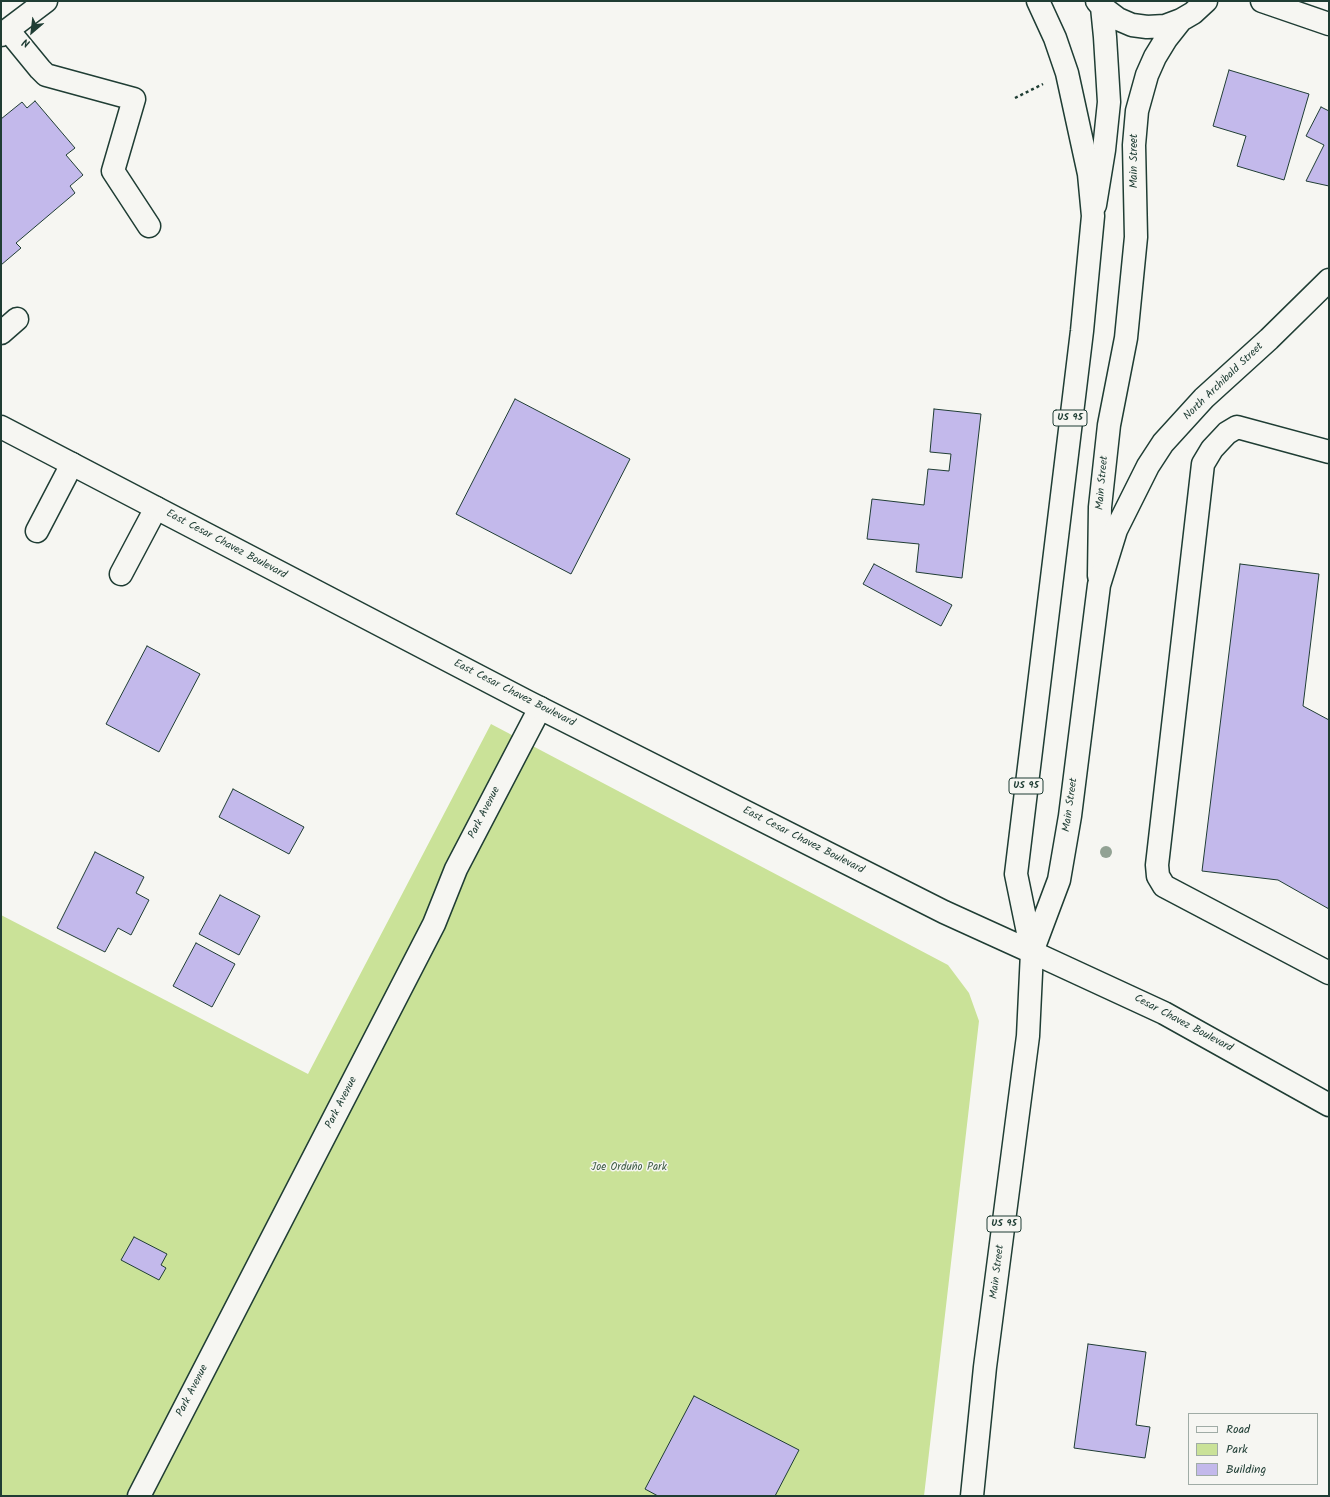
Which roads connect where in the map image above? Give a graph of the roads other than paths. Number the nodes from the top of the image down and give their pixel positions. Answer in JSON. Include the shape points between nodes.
{"nodes":[{"id":1,"x":46,"y":1,"type":"edge"},
{"id":2,"x":1038,"y":1,"type":"edge"},
{"id":3,"x":1205,"y":1,"type":"edge"},
{"id":4,"x":1209,"y":1,"type":"edge"},
{"id":5,"x":1262,"y":1,"type":"edge"},
{"id":6,"x":1099,"y":4,"type":"edge"},
{"id":7,"x":1182,"y":20,"type":"junction"},
{"id":8,"x":1329,"y":24,"type":"edge"},
{"id":9,"x":4,"y":33,"type":"edge"},
{"id":10,"x":1093,"y":216,"type":"junction"},
{"id":11,"x":149,"y":226,"type":"dead end"},
{"id":12,"x":1329,"y":280,"type":"edge"},
{"id":13,"x":17,"y":318,"type":"dead end"},
{"id":14,"x":1,"y":333,"type":"edge"},
{"id":15,"x":1,"y":427,"type":"edge"},
{"id":16,"x":1329,"y":452,"type":"edge"},
{"id":17,"x":72,"y":464,"type":"junction"},
{"id":18,"x":156,"y":508,"type":"junction"},
{"id":19,"x":36,"y":531,"type":"dead end"},
{"id":20,"x":121,"y":574,"type":"dead end"},
{"id":21,"x":1099,"y":585,"type":"junction"},
{"id":22,"x":540,"y":708,"type":"junction"},
{"id":23,"x":1032,"y":952,"type":"junction"},
{"id":24,"x":1329,"y":973,"type":"edge"},
{"id":25,"x":1329,"y":1105,"type":"edge"},
{"id":26,"x":139,"y":1496,"type":"edge"},
{"id":27,"x":972,"y":1496,"type":"edge"}],
"edges":[{"from":1,"to":9,"type":"main road"},
{"from":2,"to":10,"type":"main road","number":"US 95","via":[[1067,73],[1089,174]]},
{"from":3,"to":4,"type":"main road"},
{"from":3,"to":7,"type":"main road"},
{"from":5,"to":8,"type":"main road"},
{"from":6,"to":7,"type":"main road","via":[[1118,19],[1147,28],[1165,26]]},
{"from":6,"to":10,"type":"main road","name":"Main Street","number":"US 95","via":[[1105,37],[1109,102]]},
{"from":7,"to":21,"type":"main road","name":"Main Street","number":"US 95","via":[[1155,57],[1137,111],[1134,145],[1135,245],[1128,319],[1106,448],[1100,507]]},
{"from":9,"to":11,"type":"main road","via":[[46,75],[134,99],[113,172]]},
{"from":10,"to":23,"type":"main road","name":"Main Street","number":"US 95","via":[[1082,331],[1016,874]]},
{"from":12,"to":21,"type":"main road","name":"North Archibald Street","number":"US 95","via":[[1204,398],[1163,444],[1135,490],[1116,530]]},
{"from":13,"to":14,"type":"main road"},
{"from":15,"to":17,"type":"main road","name":"East Cesar Chavez Boulevard"},
{"from":16,"to":24,"type":"main road","via":[[1237,428],[1227,433],[1212,449],[1203,464],[1157,865],[1158,876],[1164,886]]},
{"from":17,"to":18,"type":"main road","name":"East Cesar Chavez Boulevard"},
{"from":17,"to":19,"type":"main road"},
{"from":18,"to":20,"type":"main road"},
{"from":18,"to":22,"type":"main road","name":"East Cesar Chavez Boulevard"},
{"from":21,"to":23,"type":"main road","name":"Main Street","number":"US 95","via":[[1070,816],[1059,880]]},
{"from":22,"to":23,"type":"main road","name":"East Cesar Chavez Boulevard","via":[[944,912]]},
{"from":22,"to":26,"type":"main road","name":"Park Avenue","via":[[456,869],[431,931]]},
{"from":23,"to":25,"type":"main road","name":"Cesar Chavez Boulevard","via":[[1164,1013]]},
{"from":23,"to":27,"type":"main road","name":"Main Street","number":"US 95","via":[[1028,1036],[985,1367]]}]}
